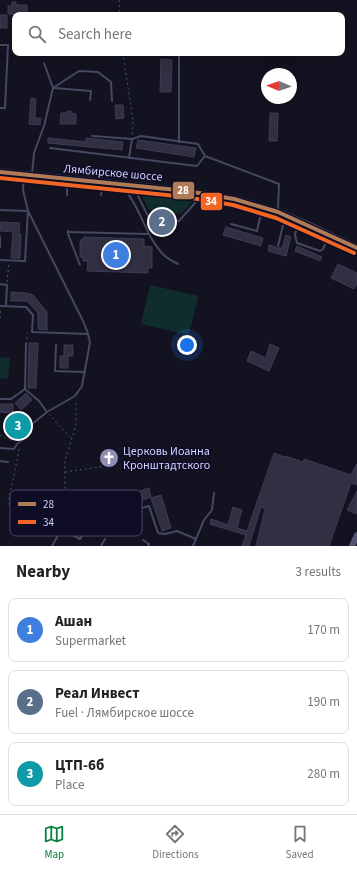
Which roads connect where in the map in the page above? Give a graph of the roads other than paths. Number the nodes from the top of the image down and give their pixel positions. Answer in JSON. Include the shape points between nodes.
{"nodes":[{"id":1,"x":0,"y":45,"type":"edge"},
{"id":2,"x":179,"y":56,"type":"edge"},
{"id":3,"x":44,"y":62,"type":"dead end"},
{"id":4,"x":53,"y":88,"type":"junction"},
{"id":5,"x":90,"y":100,"type":"dead end"},
{"id":6,"x":112,"y":101,"type":"dead end"},
{"id":7,"x":0,"y":108,"type":"edge"},
{"id":8,"x":92,"y":136,"type":"dead end"},
{"id":9,"x":132,"y":139,"type":"junction"},
{"id":10,"x":179,"y":142,"type":"junction"},
{"id":11,"x":50,"y":148,"type":"dead end"},
{"id":12,"x":205,"y":156,"type":"junction"},
{"id":13,"x":129,"y":158,"type":"junction"},
{"id":14,"x":0,"y":172,"type":"edge"},
{"id":15,"x":28,"y":175,"type":"junction"},
{"id":16,"x":67,"y":180,"type":"junction"},
{"id":17,"x":103,"y":182,"type":"junction"},
{"id":18,"x":120,"y":184,"type":"junction"},
{"id":19,"x":133,"y":185,"type":"junction"},
{"id":20,"x":67,"y":194,"type":"dead end"},
{"id":21,"x":204,"y":194,"type":"junction"},
{"id":22,"x":101,"y":195,"type":"dead end"},
{"id":23,"x":263,"y":208,"type":"junction"},
{"id":24,"x":0,"y":210,"type":"edge"},
{"id":25,"x":28,"y":211,"type":"junction"},
{"id":26,"x":278,"y":212,"type":"junction"},
{"id":27,"x":285,"y":216,"type":"junction"},
{"id":28,"x":155,"y":219,"type":"dead end"},
{"id":29,"x":170,"y":220,"type":"dead end"},
{"id":30,"x":298,"y":220,"type":"junction"},
{"id":31,"x":231,"y":224,"type":"dead end"},
{"id":32,"x":148,"y":234,"type":"junction"},
{"id":33,"x":330,"y":234,"type":"junction"},
{"id":34,"x":0,"y":236,"type":"edge"},
{"id":35,"x":278,"y":246,"type":"dead end"},
{"id":36,"x":0,"y":247,"type":"edge"},
{"id":37,"x":357,"y":248,"type":"edge"},
{"id":38,"x":0,"y":260,"type":"edge"},
{"id":39,"x":178,"y":264,"type":"dead end"},
{"id":40,"x":80,"y":265,"type":"dead end"},
{"id":41,"x":0,"y":284,"type":"edge"},
{"id":42,"x":0,"y":306,"type":"edge"},
{"id":43,"x":6,"y":306,"type":"junction"},
{"id":44,"x":88,"y":334,"type":"junction"},
{"id":45,"x":26,"y":343,"type":"dead end"},
{"id":46,"x":56,"y":345,"type":"dead end"},
{"id":47,"x":85,"y":372,"type":"junction"},
{"id":48,"x":25,"y":389,"type":"junction"},
{"id":49,"x":0,"y":399,"type":"edge"},
{"id":50,"x":47,"y":412,"type":"junction"},
{"id":51,"x":0,"y":448,"type":"edge"},
{"id":52,"x":0,"y":461,"type":"edge"},
{"id":53,"x":8,"y":462,"type":"dead end"},
{"id":54,"x":214,"y":493,"type":"dead end"},
{"id":55,"x":142,"y":508,"type":"edge"},
{"id":56,"x":357,"y":535,"type":"edge"},
{"id":57,"x":57,"y":536,"type":"edge"},
{"id":58,"x":74,"y":536,"type":"edge"},
{"id":59,"x":82,"y":536,"type":"edge"},
{"id":60,"x":105,"y":539,"type":"dead end"},
{"id":61,"x":196,"y":539,"type":"junction"},
{"id":62,"x":143,"y":540,"type":"dead end"},
{"id":63,"x":52,"y":546,"type":"edge"},
{"id":64,"x":101,"y":546,"type":"edge"},
{"id":65,"x":148,"y":546,"type":"edge"},
{"id":66,"x":193,"y":546,"type":"edge"},
{"id":67,"x":352,"y":546,"type":"edge"}],
"edges":[{"from":1,"to":7,"type":"lane","via":[[8,45],[5,108]]},
{"from":2,"to":10,"type":"lane"},
{"from":3,"to":4,"type":"lane"},
{"from":4,"to":5,"type":"lane","via":[[91,91]]},
{"from":4,"to":6,"type":"lane","via":[[79,71],[98,72],[111,82]]},
{"from":4,"to":15,"type":"lane"},
{"from":8,"to":9,"type":"lane"},
{"from":9,"to":10,"type":"lane","via":[[141,136]]},
{"from":9,"to":13,"type":"lane"},
{"from":10,"to":12,"type":"lane","via":[[198,144]]},
{"from":11,"to":13,"type":"lane"},
{"from":12,"to":13,"type":"lane","via":[[197,166]]},
{"from":12,"to":26,"type":"lane","via":[[279,184]]},
{"from":14,"to":15,"type":"main road","name":"Лямбирское шоссе"},
{"from":15,"to":16,"type":"main road","name":"Лямбирское шоссе"},
{"from":15,"to":25,"type":"lane","via":[[23,190]]},
{"from":16,"to":17,"type":"main road","name":"Лямбирское шоссе"},
{"from":16,"to":20,"type":"lane"},
{"from":17,"to":18,"type":"main road","name":"Лямбирское шоссе"},
{"from":17,"to":22,"type":"lane"},
{"from":18,"to":19,"type":"main road","name":"Лямбирское шоссе"},
{"from":18,"to":32,"type":"lane","via":[[130,196]]},
{"from":19,"to":21,"type":"main road","name":"Лямбирское шоссе"},
{"from":19,"to":28,"type":"lane","via":[[149,218]]},
{"from":21,"to":23,"type":"main road","name":"Лямбирское шоссе","via":[[234,199]]},
{"from":21,"to":29,"type":"lane","via":[[179,221]]},
{"from":23,"to":26,"type":"main road","name":"Лямбирское шоссе"},
{"from":23,"to":31,"type":"lane","via":[[257,231]]},
{"from":24,"to":25,"type":"lane"},
{"from":25,"to":38,"type":"lane","via":[[25,261]]},
{"from":25,"to":44,"type":"lane"},
{"from":26,"to":27,"type":"main road","name":"Лямбирское шоссе"},
{"from":27,"to":30,"type":"main road","name":"Лямбирское шоссе"},
{"from":27,"to":35,"type":"lane"},
{"from":30,"to":33,"type":"main road","name":"Лямбирское шоссе"},
{"from":30,"to":33,"type":"lane","via":[[295,235],[297,243],[320,251],[324,249]]},
{"from":32,"to":39,"type":"lane","via":[[165,257]]},
{"from":32,"to":40,"type":"lane","via":[[68,231]]},
{"from":33,"to":37,"type":"main road","name":"Лямбирское шоссе"},
{"from":34,"to":36,"type":"lane"},
{"from":41,"to":43,"type":"lane","via":[[7,284]]},
{"from":42,"to":43,"type":"lane"},
{"from":43,"to":44,"type":"lane","via":[[26,308],[33,315],[32,332]]},
{"from":44,"to":47,"type":"lane","via":[[90,342]]},
{"from":45,"to":48,"type":"lane"},
{"from":46,"to":47,"type":"lane","via":[[55,371]]},
{"from":47,"to":50,"type":"lane","via":[[82,386],[76,396]]},
{"from":48,"to":49,"type":"lane","via":[[11,399]]},
{"from":48,"to":50,"type":"lane"},
{"from":50,"to":51,"type":"lane","via":[[31,425],[24,439],[14,449]]},
{"from":52,"to":53,"type":"lane"},
{"from":54,"to":61,"type":"lane","via":[[212,510],[204,520]]},
{"from":55,"to":61,"type":"lane","via":[[149,506],[158,533],[177,531]]},
{"from":56,"to":67,"type":"main road"},
{"from":57,"to":63,"type":"lane"},
{"from":58,"to":59,"type":"lane","via":[[80,539]]},
{"from":60,"to":64,"type":"lane"},
{"from":61,"to":66,"type":"lane"},
{"from":62,"to":65,"type":"lane","via":[[149,544]]}]}
